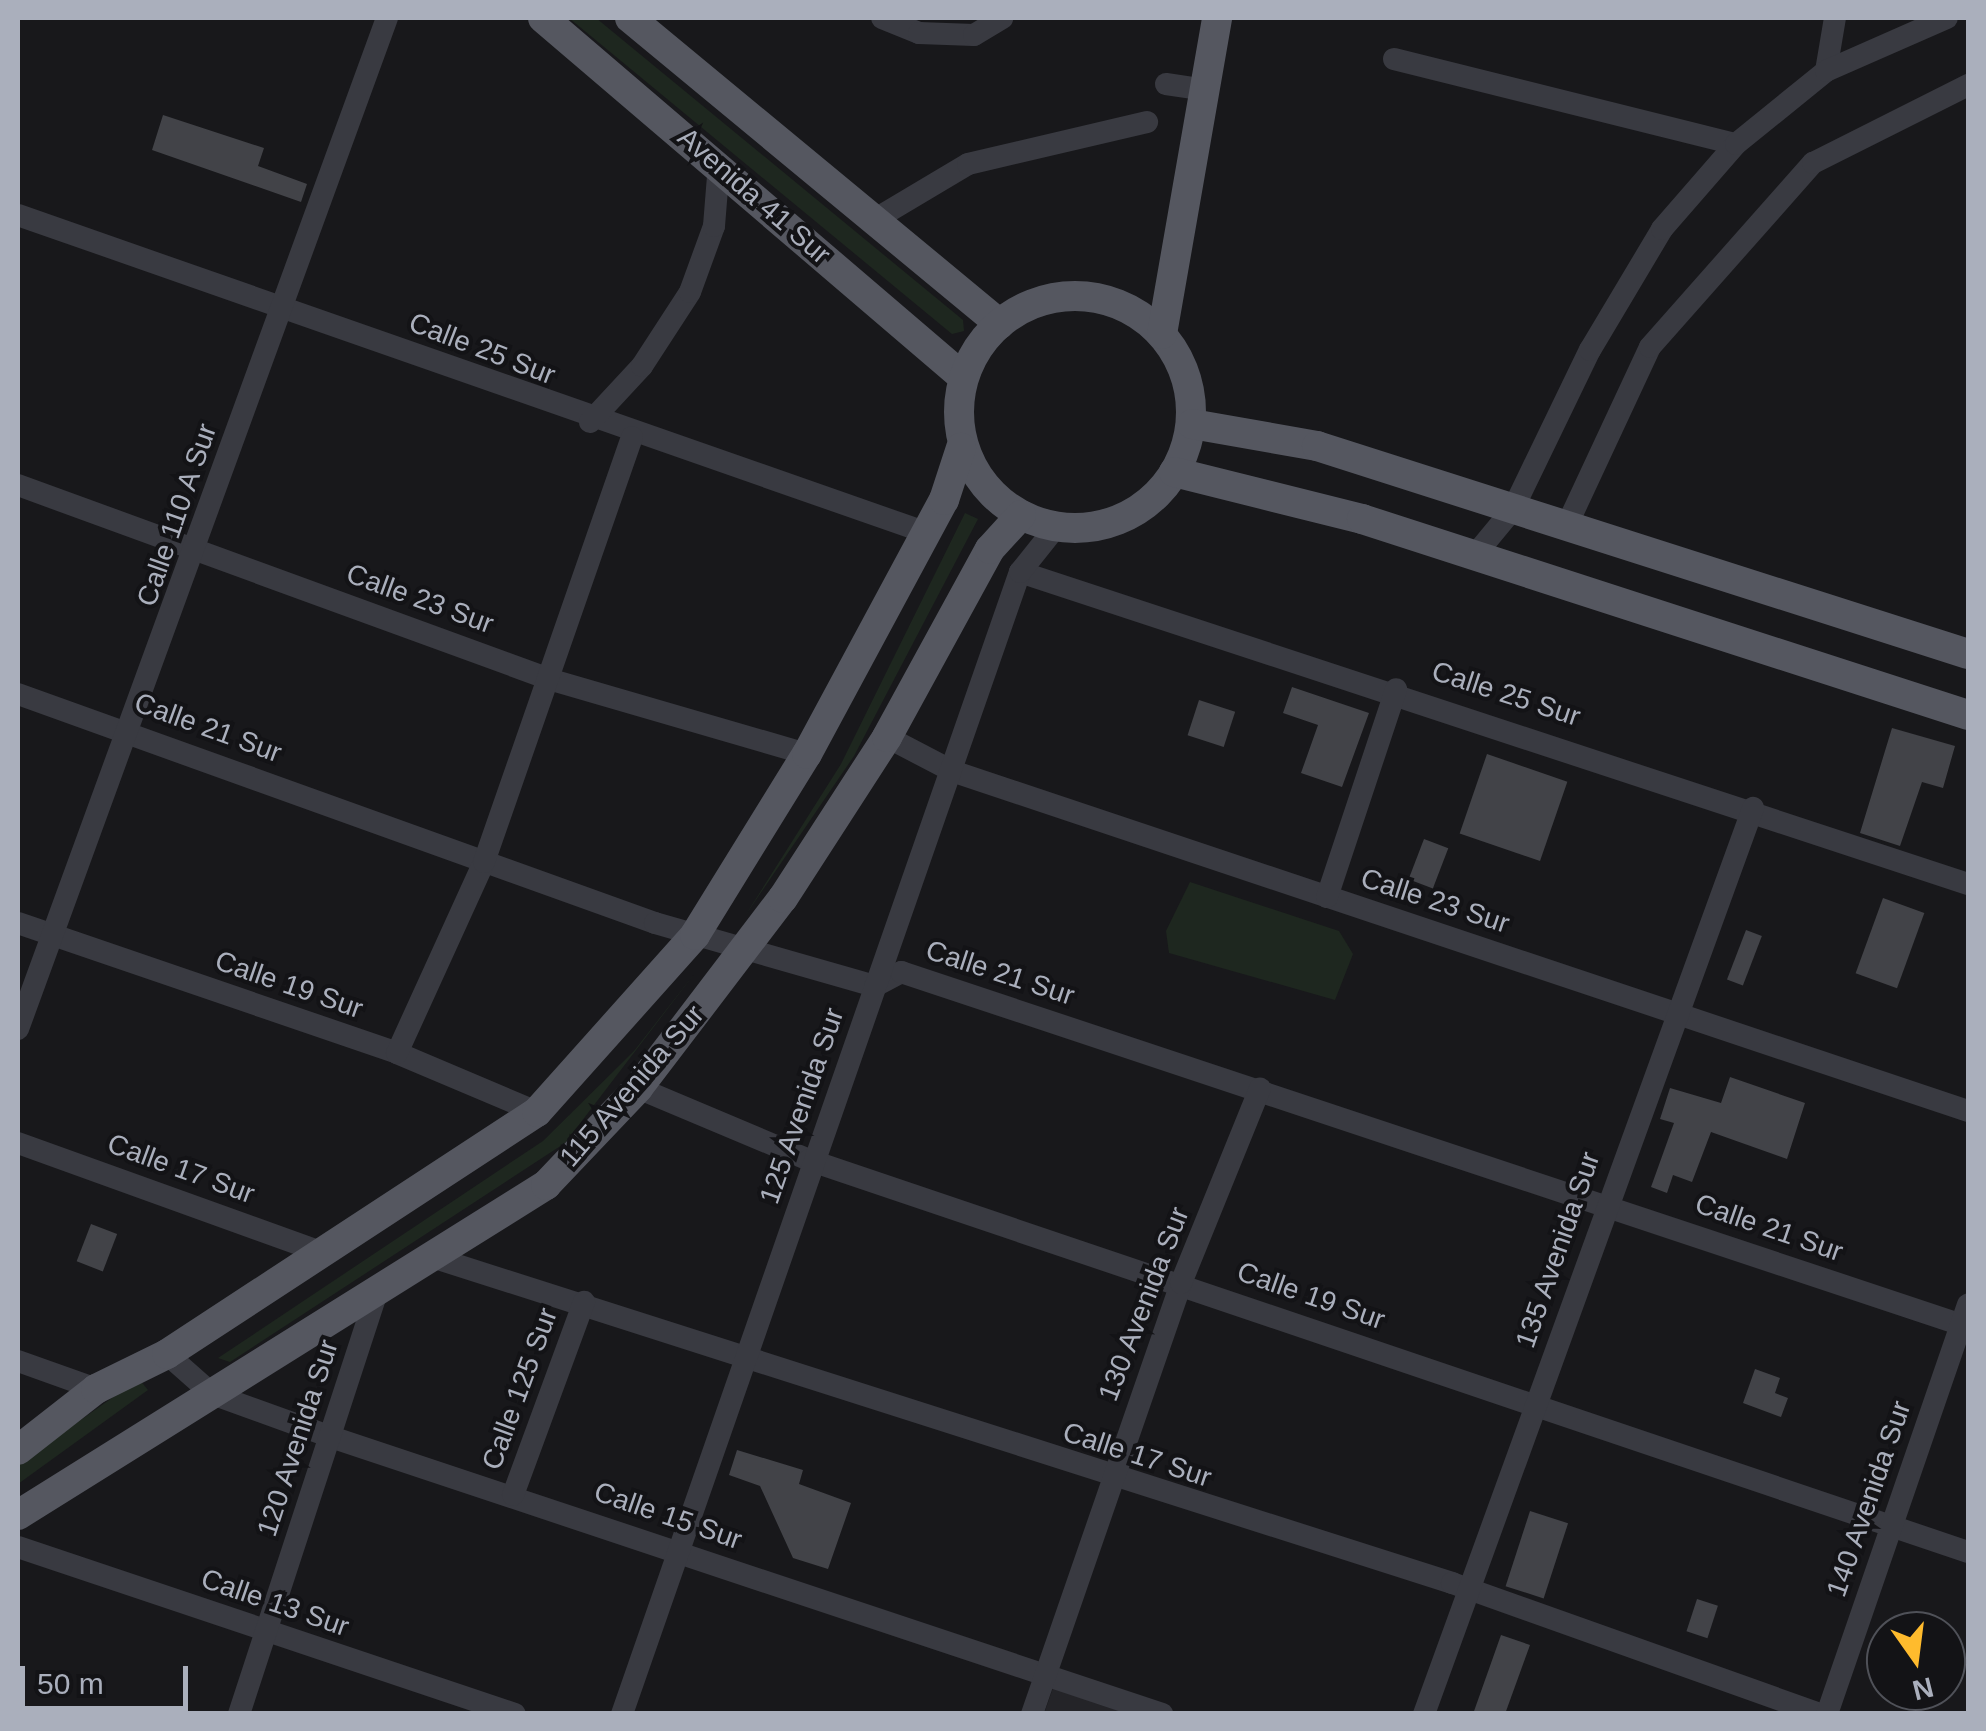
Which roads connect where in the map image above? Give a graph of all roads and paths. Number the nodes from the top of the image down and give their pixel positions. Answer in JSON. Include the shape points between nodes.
{"nodes":[{"id":1,"x":387,"y":18,"type":"edge"},
{"id":2,"x":543,"y":18,"type":"edge"},
{"id":3,"x":630,"y":18,"type":"edge"},
{"id":4,"x":882,"y":18,"type":"edge"},
{"id":5,"x":1002,"y":18,"type":"edge"},
{"id":6,"x":1217,"y":18,"type":"edge"},
{"id":7,"x":1835,"y":18,"type":"edge"},
{"id":8,"x":1947,"y":18,"type":"edge"},
{"id":9,"x":1394,"y":59,"type":"dead end"},
{"id":10,"x":1826,"y":70,"type":"junction"},
{"id":11,"x":1166,"y":84,"type":"dead end"},
{"id":12,"x":1968,"y":85,"type":"edge"},
{"id":13,"x":1206,"y":90,"type":"junction"},
{"id":14,"x":1147,"y":122,"type":"dead end"},
{"id":15,"x":1736,"y":144,"type":"junction"},
{"id":16,"x":719,"y":164,"type":"junction"},
{"id":17,"x":18,"y":214,"type":"edge"},
{"id":18,"x":874,"y":220,"type":"junction"},
{"id":19,"x":283,"y":306,"type":"junction"},
{"id":20,"x":1000,"y":324,"type":"junction"},
{"id":21,"x":1162,"y":334,"type":"junction"},
{"id":22,"x":963,"y":376,"type":"junction"},
{"id":23,"x":590,"y":422,"type":"junction"},
{"id":24,"x":1192,"y":424,"type":"junction"},
{"id":25,"x":632,"y":436,"type":"junction"},
{"id":26,"x":961,"y":448,"type":"junction"},
{"id":27,"x":1174,"y":472,"type":"junction"},
{"id":28,"x":18,"y":485,"type":"edge"},
{"id":29,"x":1514,"y":509,"type":"junction"},
{"id":30,"x":1021,"y":515,"type":"junction"},
{"id":31,"x":1567,"y":526,"type":"junction"},
{"id":32,"x":1056,"y":527,"type":"junction"},
{"id":33,"x":927,"y":533,"type":"junction"},
{"id":34,"x":196,"y":548,"type":"junction"},
{"id":35,"x":1475,"y":555,"type":"junction"},
{"id":36,"x":1020,"y":572,"type":"junction"},
{"id":37,"x":1968,"y":654,"type":"edge"},
{"id":38,"x":552,"y":680,"type":"junction"},
{"id":39,"x":1396,"y":689,"type":"junction"},
{"id":40,"x":18,"y":694,"type":"edge"},
{"id":41,"x":1968,"y":715,"type":"edge"},
{"id":42,"x":133,"y":732,"type":"junction"},
{"id":43,"x":887,"y":738,"type":"junction"},
{"id":44,"x":807,"y":754,"type":"junction"},
{"id":45,"x":952,"y":771,"type":"junction"},
{"id":46,"x":1753,"y":808,"type":"junction"},
{"id":47,"x":484,"y":862,"type":"junction"},
{"id":48,"x":1968,"y":884,"type":"edge"},
{"id":49,"x":1327,"y":897,"type":"junction"},
{"id":50,"x":18,"y":923,"type":"edge"},
{"id":51,"x":695,"y":935,"type":"junction"},
{"id":52,"x":58,"y":938,"type":"junction"},
{"id":53,"x":749,"y":944,"type":"junction"},
{"id":54,"x":875,"y":986,"type":"junction"},
{"id":55,"x":1674,"y":1013,"type":"junction"},
{"id":56,"x":18,"y":1030,"type":"edge"},
{"id":57,"x":397,"y":1054,"type":"junction"},
{"id":58,"x":638,"y":1088,"type":"junction"},
{"id":59,"x":1260,"y":1088,"type":"junction"},
{"id":60,"x":537,"y":1112,"type":"junction"},
{"id":61,"x":1968,"y":1112,"type":"edge"},
{"id":62,"x":18,"y":1142,"type":"edge"},
{"id":63,"x":815,"y":1162,"type":"junction"},
{"id":64,"x":1605,"y":1205,"type":"junction"},
{"id":65,"x":324,"y":1253,"type":"junction"},
{"id":66,"x":435,"y":1258,"type":"junction"},
{"id":67,"x":1181,"y":1284,"type":"junction"},
{"id":68,"x":376,"y":1295,"type":"junction"},
{"id":69,"x":584,"y":1302,"type":"junction"},
{"id":70,"x":1966,"y":1319,"type":"edge"},
{"id":71,"x":167,"y":1354,"type":"junction"},
{"id":72,"x":745,"y":1358,"type":"junction"},
{"id":73,"x":18,"y":1361,"type":"edge"},
{"id":74,"x":96,"y":1389,"type":"junction"},
{"id":75,"x":212,"y":1394,"type":"junction"},
{"id":76,"x":1537,"y":1403,"type":"junction"},
{"id":77,"x":334,"y":1438,"type":"junction"},
{"id":78,"x":18,"y":1450,"type":"edge"},
{"id":79,"x":1112,"y":1478,"type":"junction"},
{"id":80,"x":513,"y":1495,"type":"junction"},
{"id":81,"x":18,"y":1515,"type":"edge"},
{"id":82,"x":1892,"y":1526,"type":"junction"},
{"id":83,"x":18,"y":1547,"type":"edge"},
{"id":84,"x":679,"y":1552,"type":"junction"},
{"id":85,"x":1968,"y":1552,"type":"edge"},
{"id":86,"x":1469,"y":1592,"type":"junction"},
{"id":87,"x":266,"y":1632,"type":"junction"},
{"id":88,"x":1045,"y":1674,"type":"junction"},
{"id":89,"x":239,"y":1714,"type":"edge"},
{"id":90,"x":515,"y":1714,"type":"edge"},
{"id":91,"x":622,"y":1714,"type":"edge"},
{"id":92,"x":1032,"y":1714,"type":"edge"},
{"id":93,"x":1162,"y":1714,"type":"edge"},
{"id":94,"x":1424,"y":1714,"type":"edge"},
{"id":95,"x":1823,"y":1714,"type":"edge"}],
"edges":[{"from":1,"to":19,"type":"street","name":"Calle 110 A Sur"},
{"from":2,"to":16,"type":"main road","name":"Avenida 41 Sur"},
{"from":3,"to":18,"type":"main road","name":"Avenida 41 Sur"},
{"from":4,"to":5,"type":"street","via":[[919,34],[974,35]]},
{"from":6,"to":13,"type":"main road"},
{"from":7,"to":10,"type":"street"},
{"from":8,"to":10,"type":"street"},
{"from":9,"to":15,"type":"street"},
{"from":10,"to":15,"type":"street"},
{"from":11,"to":13,"type":"street"},
{"from":12,"to":31,"type":"street","via":[[1813,163],[1650,347]]},
{"from":13,"to":21,"type":"main road"},
{"from":14,"to":18,"type":"street","via":[[968,164]]},
{"from":15,"to":29,"type":"street","via":[[1662,230],[1590,350]]},
{"from":16,"to":22,"type":"main road","name":"Avenida 41 Sur"},
{"from":16,"to":23,"type":"street","via":[[714,226],[690,292],[642,366]]},
{"from":17,"to":19,"type":"street","name":"Calle 25 Sur"},
{"from":18,"to":20,"type":"main road","name":"Avenida 41 Sur"},
{"from":19,"to":23,"type":"street","name":"Calle 25 Sur"},
{"from":19,"to":34,"type":"street","name":"Calle 110 A Sur"},
{"from":20,"to":21,"type":"main road","via":[[1048,298],[1091,296],[1130,309]]},
{"from":20,"to":22,"type":"main road"},
{"from":21,"to":24,"type":"main road","via":[[1182,364]]},
{"from":22,"to":26,"type":"main road"},
{"from":23,"to":25,"type":"street","name":"Calle 25 Sur"},
{"from":24,"to":27,"type":"main road"},
{"from":24,"to":29,"type":"main road","via":[[1316,446]]},
{"from":25,"to":33,"type":"street","name":"Calle 25 Sur"},
{"from":25,"to":38,"type":"street"},
{"from":26,"to":30,"type":"main road","via":[[977,476]]},
{"from":26,"to":33,"type":"main road","name":"115 Avenida Sur"},
{"from":27,"to":32,"type":"main road","via":[[1135,512]]},
{"from":27,"to":35,"type":"main road"},
{"from":28,"to":34,"type":"street","name":"Calle 23 Sur"},
{"from":29,"to":31,"type":"main road"},
{"from":29,"to":35,"type":"street"},
{"from":30,"to":32,"type":"main road"},
{"from":30,"to":43,"type":"main road","name":"115 Avenida Sur","via":[[990,549]]},
{"from":31,"to":37,"type":"main road"},
{"from":32,"to":36,"type":"street","name":"125 Avenida Sur"},
{"from":33,"to":44,"type":"main road","name":"115 Avenida Sur"},
{"from":34,"to":38,"type":"street","name":"Calle 23 Sur"},
{"from":34,"to":42,"type":"street","name":"Calle 110 A Sur"},
{"from":35,"to":41,"type":"main road"},
{"from":36,"to":39,"type":"street","name":"Calle 25 Sur"},
{"from":36,"to":45,"type":"street","name":"125 Avenida Sur"},
{"from":38,"to":44,"type":"street","name":"Calle 23 Sur"},
{"from":38,"to":47,"type":"street"},
{"from":39,"to":46,"type":"street","name":"Calle 25 Sur"},
{"from":39,"to":49,"type":"street"},
{"from":40,"to":42,"type":"street","name":"Calle 21 Sur"},
{"from":42,"to":47,"type":"street","name":"Calle 21 Sur"},
{"from":42,"to":52,"type":"street","name":"Calle 110 A Sur"},
{"from":43,"to":45,"type":"street","name":"Calle 23 Sur"},
{"from":43,"to":53,"type":"main road","name":"115 Avenida Sur"},
{"from":44,"to":51,"type":"main road","name":"115 Avenida Sur"},
{"from":45,"to":49,"type":"street","name":"Calle 23 Sur"},
{"from":45,"to":54,"type":"street","name":"125 Avenida Sur"},
{"from":46,"to":48,"type":"street","name":"Calle 25 Sur"},
{"from":46,"to":55,"type":"street","name":"135 Avenida Sur"},
{"from":47,"to":51,"type":"street","name":"Calle 21 Sur"},
{"from":47,"to":57,"type":"street"},
{"from":49,"to":55,"type":"street","name":"Calle 23 Sur"},
{"from":50,"to":52,"type":"street","name":"Calle 19 Sur"},
{"from":51,"to":53,"type":"street","name":"Calle 21 Sur"},
{"from":51,"to":60,"type":"main road","name":"115 Avenida Sur"},
{"from":52,"to":56,"type":"street","name":"Calle 110 A Sur"},
{"from":52,"to":57,"type":"street","name":"Calle 19 Sur"},
{"from":53,"to":54,"type":"street","name":"Calle 21 Sur"},
{"from":53,"to":58,"type":"main road","name":"115 Avenida Sur"},
{"from":54,"to":59,"type":"street","name":"Calle 21 Sur","via":[[901,972]]},
{"from":54,"to":63,"type":"street","name":"125 Avenida Sur"},
{"from":55,"to":61,"type":"street","name":"Calle 23 Sur"},
{"from":55,"to":64,"type":"street","name":"135 Avenida Sur"},
{"from":57,"to":60,"type":"street","name":"Calle 19 Sur"},
{"from":58,"to":63,"type":"street","name":"Calle 19 Sur"},
{"from":58,"to":66,"type":"main road","name":"115 Avenida Sur","via":[[546,1185]]},
{"from":59,"to":64,"type":"street","name":"Calle 21 Sur"},
{"from":59,"to":67,"type":"street","name":"130 Avenida Sur"},
{"from":60,"to":65,"type":"main road","name":"115 Avenida Sur"},
{"from":62,"to":65,"type":"street","name":"Calle 17 Sur"},
{"from":63,"to":67,"type":"street","name":"Calle 19 Sur"},
{"from":63,"to":72,"type":"street","name":"125 Avenida Sur"},
{"from":64,"to":70,"type":"street","name":"Calle 21 Sur"},
{"from":64,"to":76,"type":"street","name":"135 Avenida Sur"},
{"from":65,"to":71,"type":"main road","name":"115 Avenida Sur"},
{"from":66,"to":68,"type":"main road","name":"115 Avenida Sur"},
{"from":66,"to":69,"type":"street","name":"Calle 17 Sur"},
{"from":67,"to":76,"type":"street","name":"Calle 19 Sur"},
{"from":67,"to":79,"type":"street","name":"130 Avenida Sur"},
{"from":68,"to":75,"type":"main road","name":"115 Avenida Sur"},
{"from":68,"to":77,"type":"street","name":"120 Avenida Sur"},
{"from":69,"to":72,"type":"street","name":"Calle 17 Sur"},
{"from":69,"to":80,"type":"street","name":"Calle 125 Sur"},
{"from":70,"to":82,"type":"street","name":"140 Avenida Sur"},
{"from":71,"to":74,"type":"main road","name":"115 Avenida Sur"},
{"from":71,"to":75,"type":"street","name":"Calle 15 Sur"},
{"from":72,"to":79,"type":"street","name":"Calle 17 Sur"},
{"from":72,"to":84,"type":"street","name":"125 Avenida Sur"},
{"from":73,"to":74,"type":"street"},
{"from":74,"to":78,"type":"main road","name":"115 Avenida Sur"},
{"from":75,"to":77,"type":"street","name":"Calle 15 Sur"},
{"from":75,"to":81,"type":"main road","name":"115 Avenida Sur"},
{"from":76,"to":82,"type":"street","name":"Calle 19 Sur"},
{"from":76,"to":86,"type":"street","name":"135 Avenida Sur"},
{"from":77,"to":80,"type":"street","name":"Calle 15 Sur"},
{"from":77,"to":87,"type":"street","name":"120 Avenida Sur"},
{"from":79,"to":86,"type":"street","name":"Calle 17 Sur"},
{"from":79,"to":88,"type":"street","name":"130 Avenida Sur"},
{"from":80,"to":84,"type":"street","name":"Calle 15 Sur"},
{"from":82,"to":85,"type":"street","name":"Calle 19 Sur"},
{"from":82,"to":95,"type":"street","name":"140 Avenida Sur"},
{"from":83,"to":87,"type":"street","name":"Calle 13 Sur"},
{"from":84,"to":88,"type":"street","name":"Calle 15 Sur"},
{"from":84,"to":91,"type":"street","name":"125 Avenida Sur"},
{"from":86,"to":94,"type":"street","name":"135 Avenida Sur"},
{"from":86,"to":95,"type":"street","name":"Calle 17 Sur"},
{"from":87,"to":89,"type":"street","name":"120 Avenida Sur"},
{"from":87,"to":90,"type":"street","name":"Calle 13 Sur"},
{"from":88,"to":92,"type":"street","name":"130 Avenida Sur"},
{"from":88,"to":93,"type":"street","name":"Calle 15 Sur"}]}
